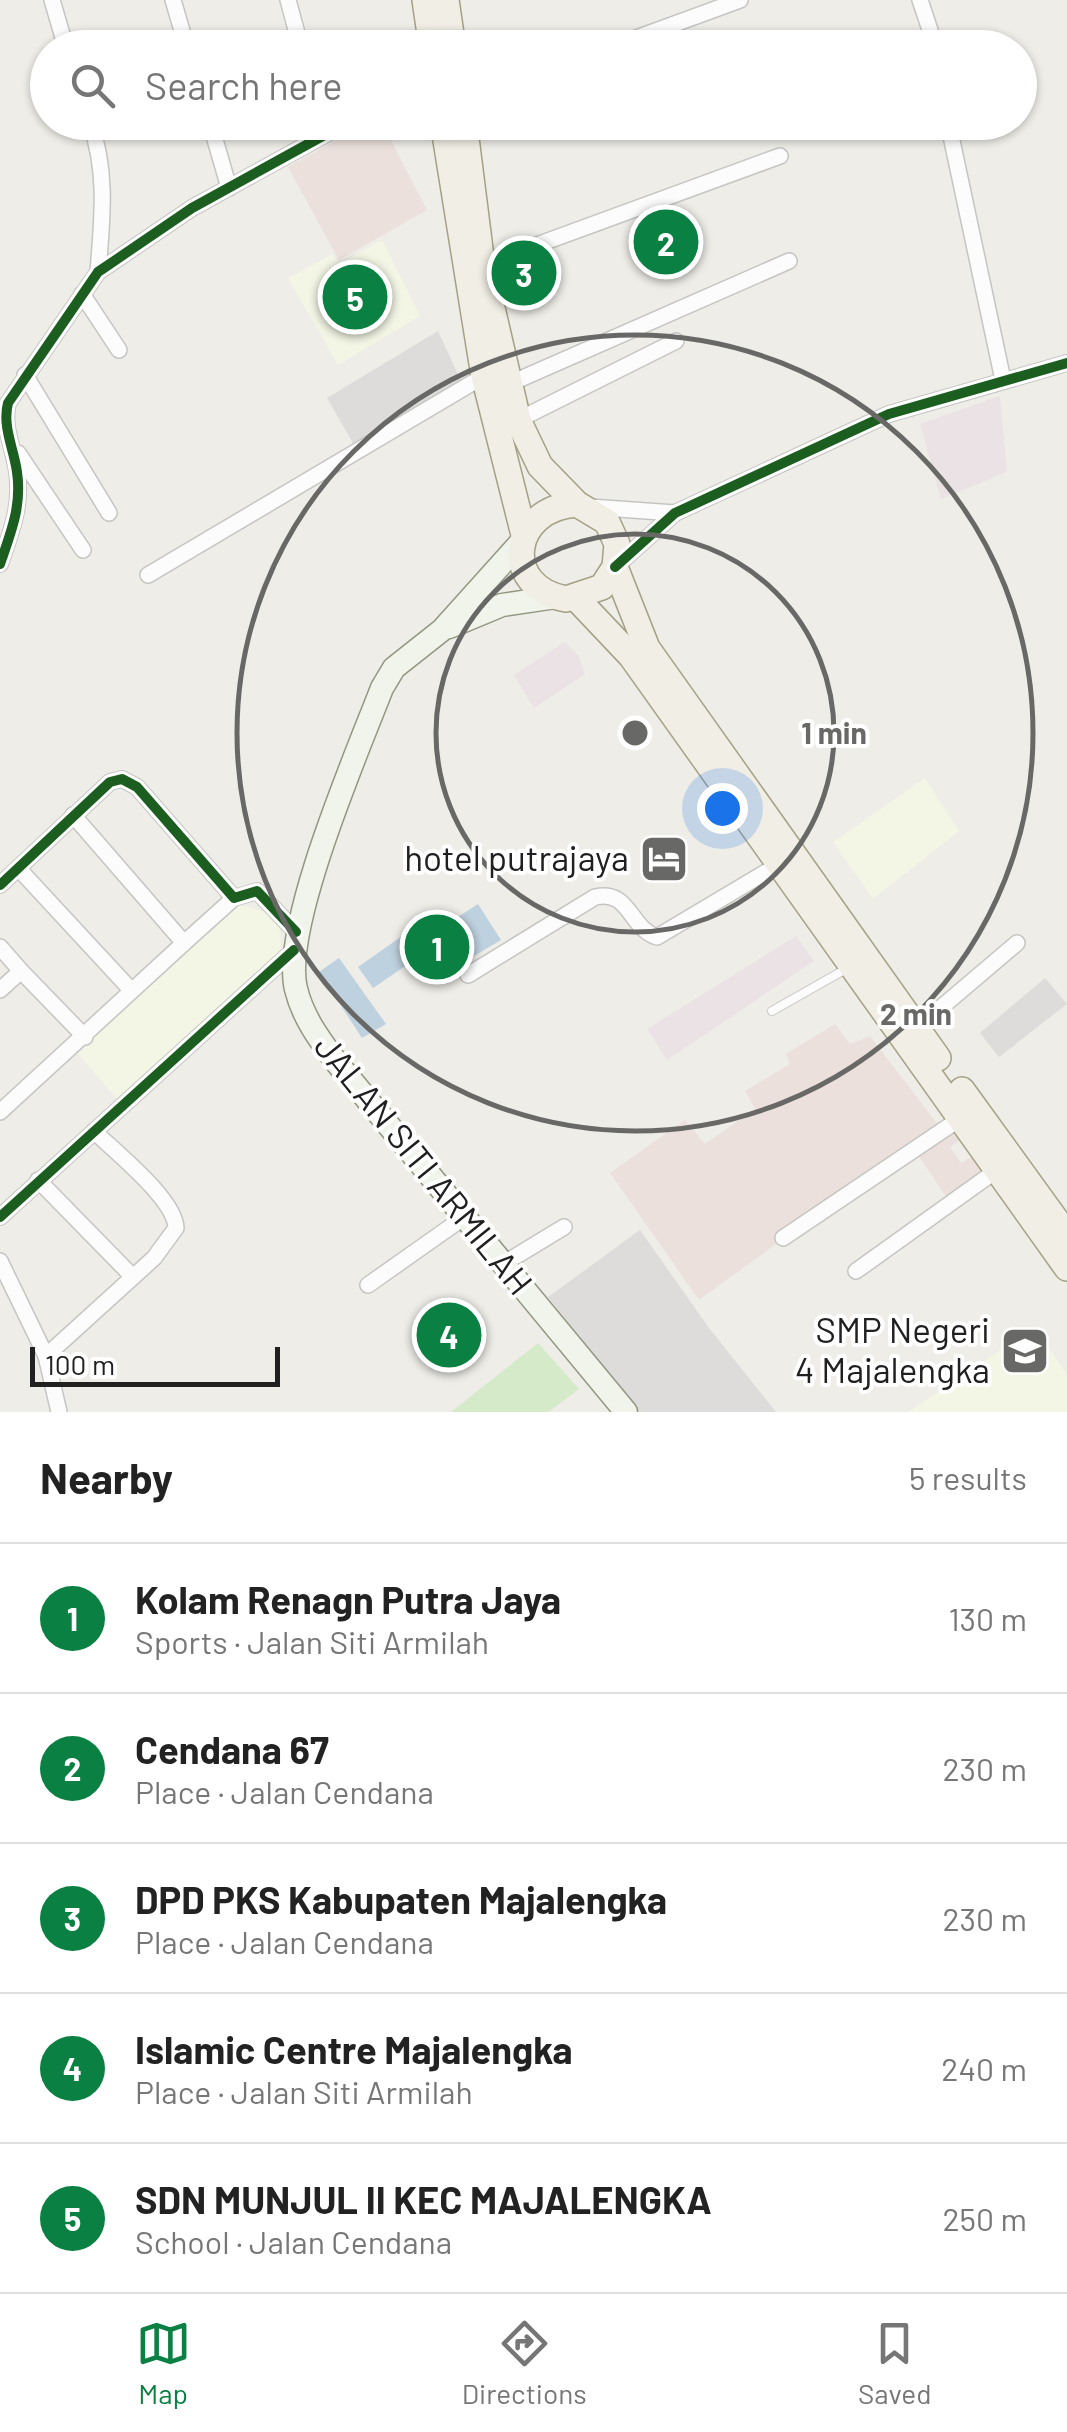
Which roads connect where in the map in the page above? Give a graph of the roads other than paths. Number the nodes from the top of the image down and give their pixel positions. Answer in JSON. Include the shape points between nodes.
{"nodes":[{"id":1,"x":52,"y":0,"type":"edge"},
{"id":2,"x":173,"y":0,"type":"edge"},
{"id":3,"x":288,"y":0,"type":"edge"},
{"id":4,"x":425,"y":0,"type":"edge"},
{"id":5,"x":446,"y":0,"type":"edge"},
{"id":6,"x":740,"y":0,"type":"edge"},
{"id":7,"x":920,"y":0,"type":"edge"},
{"id":8,"x":61,"y":30,"type":"edge"},
{"id":9,"x":182,"y":30,"type":"edge"},
{"id":10,"x":296,"y":30,"type":"edge"},
{"id":11,"x":429,"y":30,"type":"edge"},
{"id":12,"x":450,"y":30,"type":"edge"},
{"id":13,"x":658,"y":30,"type":"edge"},
{"id":14,"x":930,"y":30,"type":"edge"},
{"id":15,"x":97,"y":140,"type":"edge"},
{"id":16,"x":215,"y":140,"type":"edge"},
{"id":17,"x":305,"y":140,"type":"edge"},
{"id":18,"x":447,"y":140,"type":"edge"},
{"id":19,"x":466,"y":140,"type":"edge"},
{"id":20,"x":952,"y":140,"type":"edge"},
{"id":21,"x":780,"y":156,"type":"dead end"},
{"id":22,"x":230,"y":188,"type":"junction"},
{"id":23,"x":789,"y":261,"type":"dead end"},
{"id":24,"x":482,"y":266,"type":"junction"},
{"id":25,"x":98,"y":272,"type":"junction"},
{"id":26,"x":82,"y":294,"type":"junction"},
{"id":27,"x":676,"y":341,"type":"dead end"},
{"id":28,"x":119,"y":350,"type":"dead end"},
{"id":29,"x":1067,"y":363,"type":"edge"},
{"id":30,"x":25,"y":375,"type":"junction"},
{"id":31,"x":496,"y":380,"type":"junction"},
{"id":32,"x":1003,"y":380,"type":"junction"},
{"id":33,"x":518,"y":420,"type":"junction"},
{"id":34,"x":10,"y":441,"type":"junction"},
{"id":35,"x":583,"y":506,"type":"junction"},
{"id":36,"x":109,"y":513,"type":"dead end"},
{"id":37,"x":676,"y":513,"type":"junction"},
{"id":38,"x":523,"y":538,"type":"junction"},
{"id":39,"x":83,"y":550,"type":"dead end"},
{"id":40,"x":0,"y":564,"type":"edge"},
{"id":41,"x":615,"y":567,"type":"junction"},
{"id":42,"x":148,"y":575,"type":"dead end"},
{"id":43,"x":566,"y":598,"type":"junction"},
{"id":44,"x":442,"y":630,"type":"junction"},
{"id":45,"x":73,"y":815,"type":"junction"},
{"id":46,"x":778,"y":865,"type":"junction"},
{"id":47,"x":18,"y":868,"type":"junction"},
{"id":48,"x":0,"y":885,"type":"edge"},
{"id":49,"x":234,"y":898,"type":"junction"},
{"id":50,"x":294,"y":941,"type":"junction"},
{"id":51,"x":184,"y":942,"type":"junction"},
{"id":52,"x":1017,"y":943,"type":"dead end"},
{"id":53,"x":0,"y":946,"type":"edge"},
{"id":54,"x":850,"y":966,"type":"junction"},
{"id":55,"x":21,"y":972,"type":"junction"},
{"id":56,"x":468,"y":976,"type":"dead end"},
{"id":57,"x":0,"y":990,"type":"edge"},
{"id":58,"x":131,"y":990,"type":"junction"},
{"id":59,"x":772,"y":1011,"type":"dead end"},
{"id":60,"x":917,"y":1028,"type":"junction"},
{"id":61,"x":85,"y":1037,"type":"junction"},
{"id":62,"x":0,"y":1112,"type":"edge"},
{"id":63,"x":961,"y":1118,"type":"junction"},
{"id":64,"x":94,"y":1131,"type":"junction"},
{"id":65,"x":997,"y":1170,"type":"junction"},
{"id":66,"x":38,"y":1180,"type":"junction"},
{"id":67,"x":0,"y":1217,"type":"edge"},
{"id":68,"x":463,"y":1218,"type":"junction"},
{"id":69,"x":564,"y":1227,"type":"dead end"},
{"id":70,"x":1067,"y":1235,"type":"edge"},
{"id":71,"x":783,"y":1238,"type":"dead end"},
{"id":72,"x":0,"y":1261,"type":"edge"},
{"id":73,"x":503,"y":1264,"type":"junction"},
{"id":74,"x":1067,"y":1268,"type":"edge"},
{"id":75,"x":856,"y":1270,"type":"dead end"},
{"id":76,"x":133,"y":1278,"type":"junction"},
{"id":77,"x":368,"y":1285,"type":"dead end"},
{"id":78,"x":46,"y":1356,"type":"junction"},
{"id":79,"x":59,"y":1412,"type":"edge"},
{"id":80,"x":626,"y":1412,"type":"edge"}],
"edges":[{"from":1,"to":8,"type":"street"},
{"from":2,"to":9,"type":"street"},
{"from":3,"to":10,"type":"street"},
{"from":4,"to":11,"type":"main road"},
{"from":5,"to":12,"type":"main road"},
{"from":6,"to":13,"type":"street"},
{"from":7,"to":14,"type":"street"},
{"from":15,"to":25,"type":"street","via":[[105,194]]},
{"from":16,"to":22,"type":"street"},
{"from":17,"to":22,"type":"street"},
{"from":18,"to":31,"type":"main road"},
{"from":19,"to":24,"type":"main road"},
{"from":20,"to":32,"type":"street"},
{"from":21,"to":24,"type":"street"},
{"from":22,"to":25,"type":"street"},
{"from":23,"to":31,"type":"street"},
{"from":24,"to":31,"type":"main road"},
{"from":25,"to":26,"type":"street"},
{"from":26,"to":28,"type":"street"},
{"from":26,"to":30,"type":"street"},
{"from":27,"to":33,"type":"street"},
{"from":29,"to":32,"type":"street"},
{"from":30,"to":34,"type":"street","via":[[6,413]]},
{"from":30,"to":36,"type":"street"},
{"from":31,"to":33,"type":"main road"},
{"from":31,"to":38,"type":"main road"},
{"from":31,"to":42,"type":"street"},
{"from":32,"to":37,"type":"street","via":[[889,414]]},
{"from":33,"to":35,"type":"main road","via":[[540,466]]},
{"from":34,"to":39,"type":"street"},
{"from":34,"to":40,"type":"street","via":[[18,515]]},
{"from":35,"to":37,"type":"street"},
{"from":35,"to":38,"type":"main road","via":[[555,505],[536,517]]},
{"from":35,"to":41,"type":"main road","via":[[607,522],[617,544]]},
{"from":37,"to":41,"type":"street"},
{"from":38,"to":43,"type":"main road","via":[[528,575]]},
{"from":38,"to":44,"type":"main road"},
{"from":41,"to":43,"type":"main road","via":[[602,587]]},
{"from":41,"to":60,"type":"main road","via":[[647,648]]},
{"from":43,"to":44,"type":"main road","via":[[502,605]]},
{"from":43,"to":46,"type":"main road","via":[[631,656]]},
{"from":44,"to":50,"type":"main road","name":"JALAN SITI ARMILAH","via":[[394,668],[382,688]]},
{"from":45,"to":47,"type":"street"},
{"from":45,"to":49,"type":"street","via":[[110,782],[128,780]]},
{"from":45,"to":51,"type":"street"},
{"from":46,"to":54,"type":"main road"},
{"from":46,"to":56,"type":"street","via":[[656,937],[642,930],[624,902],[594,897]]},
{"from":47,"to":48,"type":"street"},
{"from":47,"to":58,"type":"street"},
{"from":49,"to":50,"type":"street","via":[[257,891]]},
{"from":49,"to":51,"type":"street"},
{"from":50,"to":64,"type":"street"},
{"from":50,"to":68,"type":"main road","name":"JALAN SITI ARMILAH","via":[[296,987],[308,1022]]},
{"from":51,"to":58,"type":"street"},
{"from":52,"to":60,"type":"street"},
{"from":53,"to":55,"type":"street"},
{"from":54,"to":59,"type":"lane"},
{"from":54,"to":63,"type":"main road"},
{"from":55,"to":57,"type":"street"},
{"from":55,"to":61,"type":"street"},
{"from":58,"to":61,"type":"street"},
{"from":60,"to":70,"type":"main road"},
{"from":61,"to":62,"type":"street"},
{"from":63,"to":65,"type":"main road"},
{"from":63,"to":71,"type":"street"},
{"from":64,"to":66,"type":"street"},
{"from":64,"to":76,"type":"street","via":[[176,1218],[170,1240]]},
{"from":65,"to":74,"type":"main road"},
{"from":65,"to":75,"type":"street"},
{"from":66,"to":67,"type":"street"},
{"from":66,"to":76,"type":"street"},
{"from":68,"to":73,"type":"main road","name":"JALAN SITI ARMILAH"},
{"from":68,"to":77,"type":"street"},
{"from":69,"to":73,"type":"street"},
{"from":72,"to":78,"type":"street"},
{"from":73,"to":80,"type":"main road","name":"JALAN SITI ARMILAH"},
{"from":76,"to":78,"type":"street"},
{"from":78,"to":79,"type":"street"}]}
